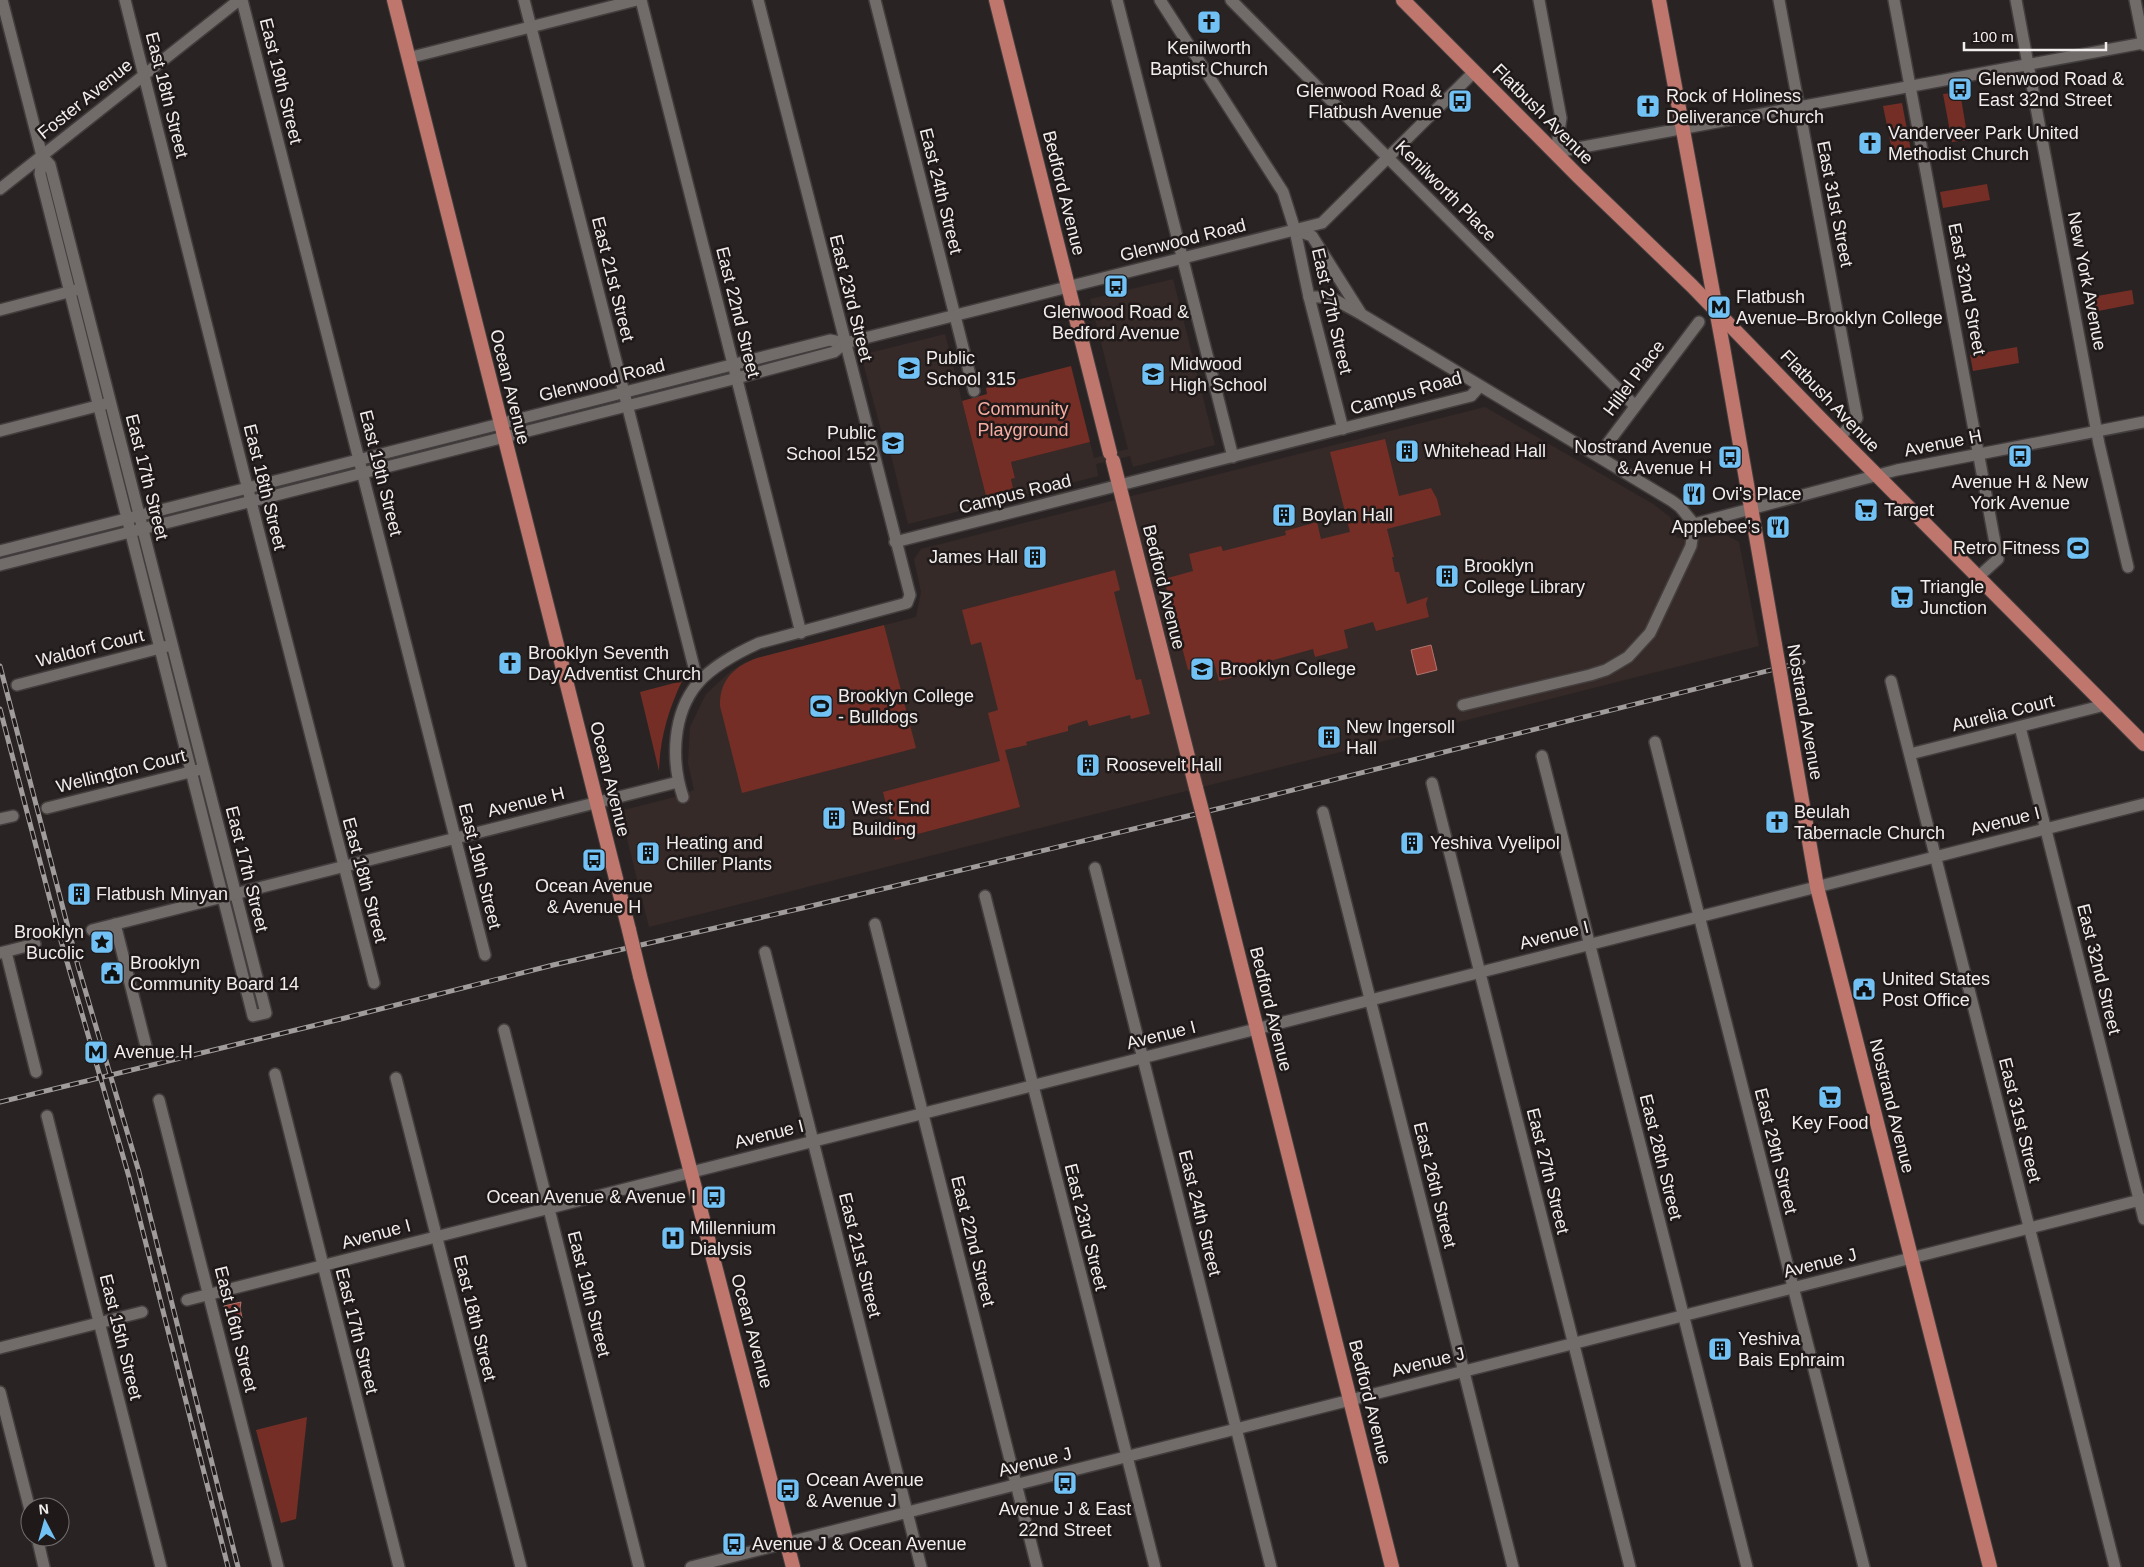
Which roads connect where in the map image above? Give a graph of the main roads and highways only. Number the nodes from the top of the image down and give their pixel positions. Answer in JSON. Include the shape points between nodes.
{"nodes":[{"id":1,"x":394,"y":0,"type":"edge"},
{"id":2,"x":996,"y":0,"type":"edge"},
{"id":3,"x":1659,"y":0,"type":"edge"},
{"id":4,"x":1406,"y":1,"type":"edge"},
{"id":5,"x":1717,"y":312,"type":"junction"},
{"id":6,"x":2143,"y":746,"type":"edge"},
{"id":7,"x":793,"y":1567,"type":"edge"},
{"id":8,"x":1392,"y":1567,"type":"edge"},
{"id":9,"x":1990,"y":1567,"type":"edge"}],
"edges":[{"from":1,"to":7,"type":"main road","name":"Ocean Avenue","bridge":true},
{"from":2,"to":8,"type":"main road","name":"Bedford Avenue","bridge":true},
{"from":3,"to":5,"type":"main road","name":"Nostrand Avenue"},
{"from":4,"to":5,"type":"main road","name":"Flatbush Avenue"},
{"from":5,"to":6,"type":"main road","name":"Flatbush Avenue"},
{"from":5,"to":9,"type":"main road","name":"Nostrand Avenue","bridge":true,"via":[[1817,887]]}]}
